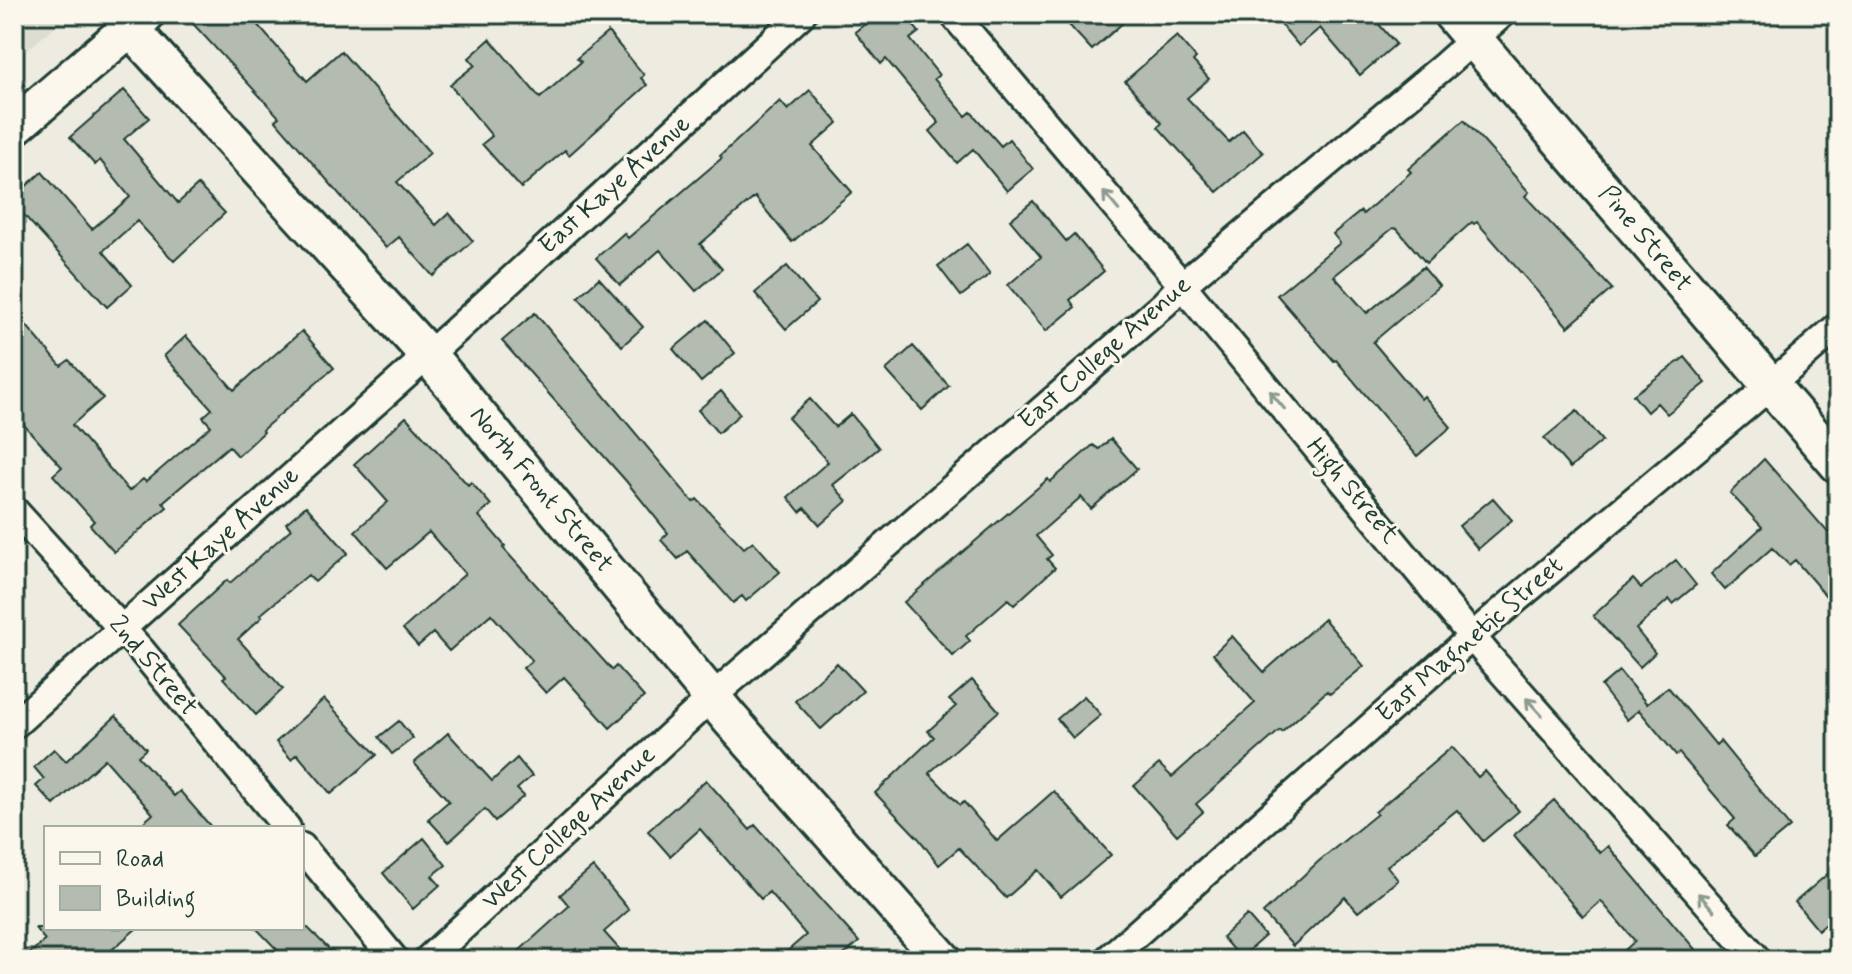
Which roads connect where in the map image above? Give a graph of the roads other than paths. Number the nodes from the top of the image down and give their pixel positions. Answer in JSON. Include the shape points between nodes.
{"nodes":[{"id":1,"x":802,"y":14,"type":"edge"},
{"id":2,"x":953,"y":14,"type":"edge"},
{"id":3,"x":1502,"y":14,"type":"edge"},
{"id":4,"x":138,"y":21,"type":"edge"},
{"id":5,"x":1463,"y":26,"type":"edge"},
{"id":6,"x":14,"y":127,"type":"edge"},
{"id":7,"x":1182,"y":285,"type":"junction"},
{"id":8,"x":1838,"y":326,"type":"edge"},
{"id":9,"x":428,"y":355,"type":"junction"},
{"id":10,"x":1769,"y":386,"type":"junction"},
{"id":11,"x":1838,"y":464,"type":"edge"},
{"id":12,"x":14,"y":510,"type":"edge"},
{"id":13,"x":121,"y":627,"type":"junction"},
{"id":14,"x":1473,"y":636,"type":"junction"},
{"id":15,"x":712,"y":697,"type":"junction"},
{"id":16,"x":14,"y":725,"type":"edge"},
{"id":17,"x":285,"y":826,"type":"edge"},
{"id":18,"x":304,"y":849,"type":"edge"},
{"id":19,"x":395,"y":960,"type":"edge"},
{"id":20,"x":427,"y":960,"type":"edge"},
{"id":21,"x":943,"y":960,"type":"edge"},
{"id":22,"x":1107,"y":960,"type":"edge"},
{"id":23,"x":1758,"y":960,"type":"edge"}],
"edges":[{"from":1,"to":9,"type":"street","name":"East Kaye Avenue"},
{"from":7,"to":2,"type":"street","name":"High Street","one_way":true},
{"from":3,"to":5,"type":"street","name":"East College Avenue"},
{"from":4,"to":6,"type":"street"},
{"from":4,"to":9,"type":"street","name":"North Front Street"},
{"from":5,"to":7,"type":"street","name":"East College Avenue"},
{"from":5,"to":10,"type":"street","name":"Pine Street"},
{"from":14,"to":7,"type":"street","name":"High Street","one_way":true},
{"from":7,"to":15,"type":"street","name":"East College Avenue"},
{"from":8,"to":10,"type":"street","name":"East Magnetic Street"},
{"from":9,"to":13,"type":"street","name":"West Kaye Avenue"},
{"from":9,"to":15,"type":"street","name":"North Front Street"},
{"from":10,"to":11,"type":"street","name":"Pine Street"},
{"from":10,"to":14,"type":"street","name":"East Magnetic Street"},
{"from":12,"to":13,"type":"street","name":"2nd Street"},
{"from":13,"to":16,"type":"street","name":"West Kaye Avenue"},
{"from":13,"to":17,"type":"street","name":"2nd Street"},
{"from":14,"to":22,"type":"street","name":"East Magnetic Street"},
{"from":23,"to":14,"type":"street","name":"High Street","one_way":true},
{"from":15,"to":20,"type":"street","name":"West College Avenue"},
{"from":15,"to":21,"type":"street","name":"North Front Street"},
{"from":18,"to":19,"type":"street"}]}
